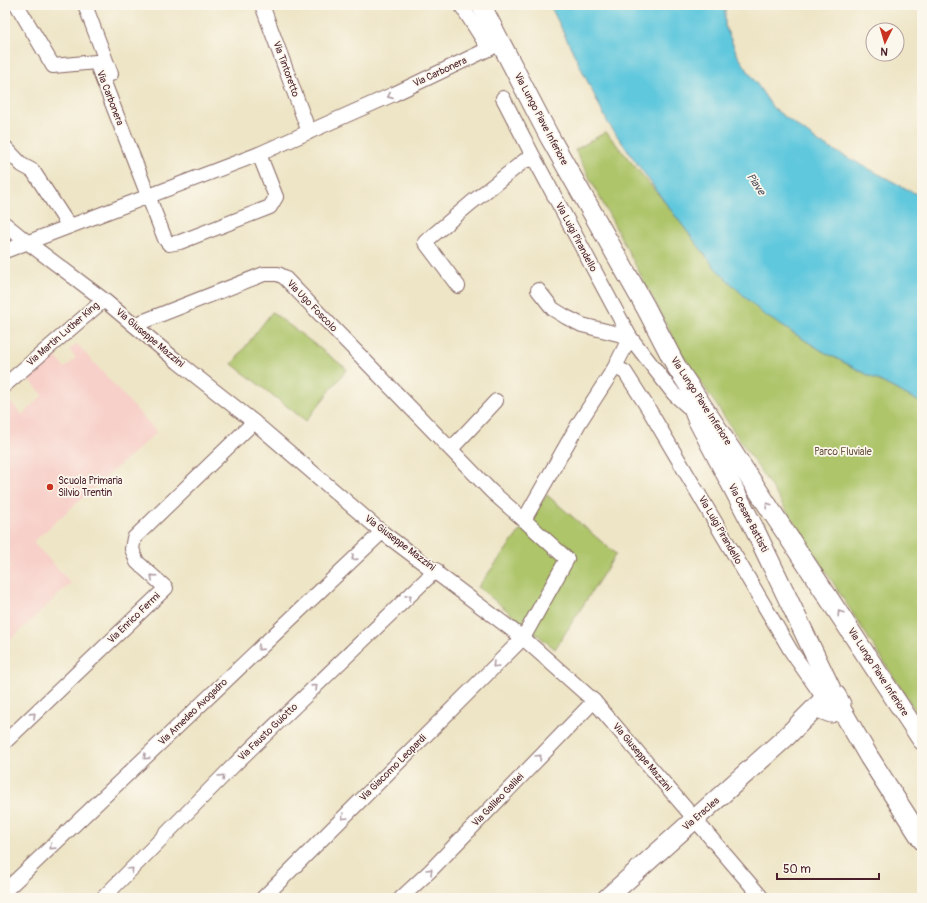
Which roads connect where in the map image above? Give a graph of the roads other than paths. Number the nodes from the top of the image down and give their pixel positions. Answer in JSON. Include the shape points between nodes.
{"nodes":[{"id":1,"x":17,"y":5,"type":"edge"},
{"id":2,"x":85,"y":5,"type":"edge"},
{"id":3,"x":262,"y":5,"type":"edge"},
{"id":4,"x":461,"y":5,"type":"edge"},
{"id":5,"x":481,"y":5,"type":"edge"},
{"id":6,"x":495,"y":46,"type":"junction"},
{"id":7,"x":502,"y":98,"type":"dead end"},
{"id":8,"x":309,"y":132,"type":"junction"},
{"id":9,"x":5,"y":147,"type":"edge"},
{"id":10,"x":259,"y":154,"type":"junction"},
{"id":11,"x":534,"y":158,"type":"junction"},
{"id":12,"x":153,"y":194,"type":"junction"},
{"id":13,"x":5,"y":224,"type":"edge"},
{"id":14,"x":69,"y":226,"type":"junction"},
{"id":15,"x":27,"y":242,"type":"junction"},
{"id":16,"x":5,"y":251,"type":"edge"},
{"id":17,"x":458,"y":286,"type":"dead end"},
{"id":18,"x":538,"y":290,"type":"dead end"},
{"id":19,"x":104,"y":300,"type":"junction"},
{"id":20,"x":134,"y":325,"type":"junction"},
{"id":21,"x":630,"y":337,"type":"junction"},
{"id":22,"x":676,"y":366,"type":"junction"},
{"id":23,"x":615,"y":367,"type":"junction"},
{"id":24,"x":5,"y":385,"type":"edge"},
{"id":25,"x":496,"y":402,"type":"dead end"},
{"id":26,"x":694,"y":412,"type":"junction"},
{"id":27,"x":254,"y":422,"type":"junction"},
{"id":28,"x":451,"y":449,"type":"junction"},
{"id":29,"x":524,"y":520,"type":"junction"},
{"id":30,"x":382,"y":532,"type":"junction"},
{"id":31,"x":436,"y":570,"type":"junction"},
{"id":32,"x":523,"y":638,"type":"junction"},
{"id":33,"x":594,"y":701,"type":"junction"},
{"id":34,"x":828,"y":703,"type":"junction"},
{"id":35,"x":922,"y":740,"type":"edge"},
{"id":36,"x":5,"y":742,"type":"edge"},
{"id":37,"x":695,"y":820,"type":"junction"},
{"id":38,"x":922,"y":840,"type":"edge"},
{"id":39,"x":5,"y":893,"type":"edge"},
{"id":40,"x":103,"y":898,"type":"edge"},
{"id":41,"x":263,"y":898,"type":"edge"},
{"id":42,"x":401,"y":898,"type":"edge"},
{"id":43,"x":607,"y":898,"type":"edge"},
{"id":44,"x":762,"y":898,"type":"edge"}],
"edges":[{"from":1,"to":12,"type":"street","name":"Via Carbonera","via":[[53,66],[96,62]]},
{"from":2,"to":12,"type":"street","name":"Via Carbonera"},
{"from":3,"to":8,"type":"street","name":"Via Tintoretto"},
{"from":4,"to":6,"type":"street"},
{"from":5,"to":6,"type":"main road","name":"Via Lungo Piave Inferiore"},
{"from":6,"to":8,"type":"street","name":"Via Carbonera","one_way":true},
{"from":6,"to":22,"type":"main road","name":"Via Lungo Piave Inferiore","via":[[549,136]]},
{"from":7,"to":11,"type":"street","name":"Via Luigi Pirandello"},
{"from":8,"to":10,"type":"street","name":"Via Carbonera"},
{"from":9,"to":14,"type":"street","via":[[22,165],[34,171]]},
{"from":10,"to":12,"type":"street","name":"Via Carbonera"},
{"from":10,"to":12,"type":"street","name":"Via Carbonera","via":[[276,197],[270,208],[180,242],[169,244],[165,239]]},
{"from":11,"to":17,"type":"street","via":[[524,161],[425,242]]},
{"from":11,"to":21,"type":"street","name":"Via Luigi Pirandello"},
{"from":12,"to":14,"type":"street","name":"Via Carbonera"},
{"from":13,"to":15,"type":"street","name":"Via Giuseppe Mazzini"},
{"from":14,"to":15,"type":"street","name":"Via Carbonera"},
{"from":15,"to":16,"type":"street","name":"Via Carbonera"},
{"from":15,"to":19,"type":"street","name":"Via Giuseppe Mazzini"},
{"from":18,"to":21,"type":"street","via":[[553,309],[566,317],[582,325]]},
{"from":19,"to":20,"type":"street","name":"Via Giuseppe Mazzini"},
{"from":19,"to":24,"type":"street","name":"Via Martin Luther King"},
{"from":20,"to":27,"type":"street","name":"Via Giuseppe Mazzini"},
{"from":20,"to":28,"type":"street","name":"Via Ugo Foscolo","via":[[264,274],[278,274],[284,277]]},
{"from":21,"to":23,"type":"street"},
{"from":21,"to":26,"type":"street","name":"Via Luigi Pirandello","via":[[674,394]]},
{"from":22,"to":26,"type":"main road","name":"Via Cesare Battisti"},
{"from":35,"to":22,"type":"main road","name":"Via Lungo Piave Inferiore","one_way":true},
{"from":23,"to":29,"type":"street","via":[[579,423]]},
{"from":23,"to":34,"type":"street","name":"Via Luigi Pirandello","via":[[625,372],[648,408],[791,651]]},
{"from":25,"to":28,"type":"street"},
{"from":26,"to":34,"type":"main road","name":"Via Cesare Battisti","via":[[822,668]]},
{"from":27,"to":30,"type":"street","name":"Via Giuseppe Mazzini"},
{"from":36,"to":27,"type":"street","name":"Via Enrico Fermi","one_way":true,"via":[[166,588],[137,562],[132,549],[134,538]]},
{"from":28,"to":29,"type":"street","name":"Via Ugo Foscolo","via":[[491,491]]},
{"from":29,"to":32,"type":"street","via":[[567,559]]},
{"from":30,"to":31,"type":"street","name":"Via Giuseppe Mazzini"},
{"from":30,"to":39,"type":"street","name":"Via Amedeo Avogadro","one_way":true},
{"from":31,"to":32,"type":"street","name":"Via Giuseppe Mazzini"},
{"from":40,"to":31,"type":"street","name":"Via Fausto Guiotto","one_way":true,"via":[[235,764]]},
{"from":32,"to":33,"type":"street","name":"Via Giuseppe Mazzini"},
{"from":32,"to":41,"type":"street","name":"Via Giacomo Leopardi","one_way":true},
{"from":33,"to":37,"type":"street","name":"Via Giuseppe Mazzini"},
{"from":42,"to":33,"type":"street","name":"Via Galileo Galilei","one_way":true},
{"from":34,"to":37,"type":"main road","name":"Via Eraclea","via":[[795,729]]},
{"from":34,"to":38,"type":"main road","via":[[869,757]]},
{"from":37,"to":43,"type":"main road","name":"Via Eraclea"},
{"from":37,"to":44,"type":"street","name":"Via Giuseppe Mazzini"}]}
